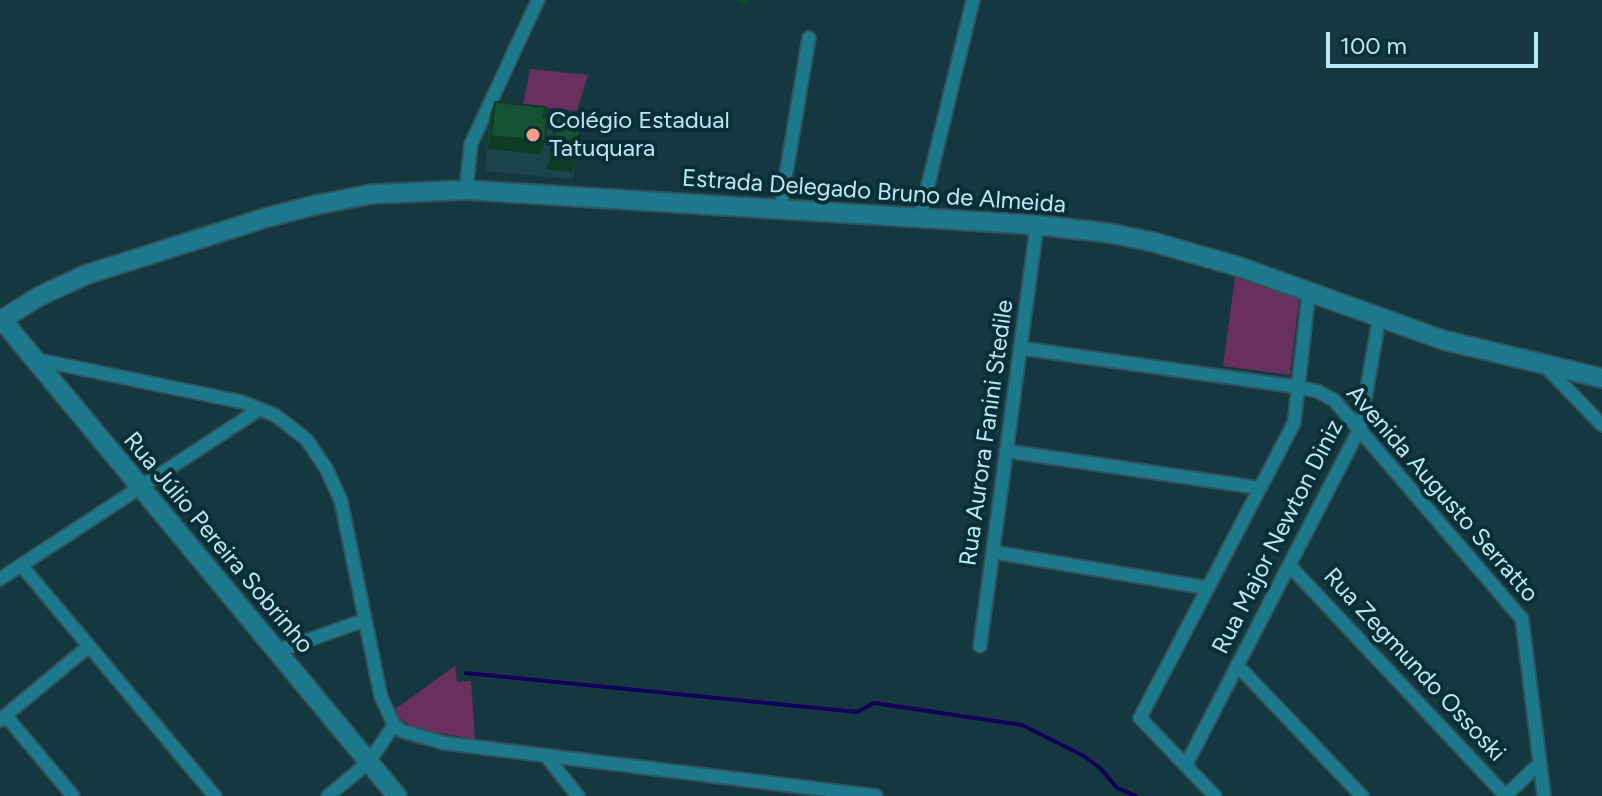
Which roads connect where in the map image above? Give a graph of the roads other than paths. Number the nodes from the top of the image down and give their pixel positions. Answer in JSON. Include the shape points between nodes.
{"nodes":[{"id":1,"x":538,"y":0,"type":"edge"},
{"id":2,"x":973,"y":0,"type":"edge"},
{"id":3,"x":809,"y":38,"type":"dead end"},
{"id":4,"x":466,"y":190,"type":"junction"},
{"id":5,"x":780,"y":210,"type":"junction"},
{"id":6,"x":920,"y":218,"type":"junction"},
{"id":7,"x":1037,"y":225,"type":"junction"},
{"id":8,"x":1309,"y":291,"type":"junction"},
{"id":9,"x":1379,"y":319,"type":"junction"},
{"id":10,"x":1,"y":321,"type":"edge"},
{"id":11,"x":1020,"y":348,"type":"junction"},
{"id":12,"x":34,"y":359,"type":"junction"},
{"id":13,"x":1546,"y":367,"type":"junction"},
{"id":14,"x":1602,"y":378,"type":"edge"},
{"id":15,"x":1298,"y":387,"type":"junction"},
{"id":16,"x":260,"y":409,"type":"junction"},
{"id":17,"x":1600,"y":417,"type":"edge"},
{"id":18,"x":1360,"y":428,"type":"junction"},
{"id":19,"x":1006,"y":451,"type":"junction"},
{"id":20,"x":140,"y":486,"type":"junction"},
{"id":21,"x":1260,"y":488,"type":"junction"},
{"id":22,"x":993,"y":552,"type":"junction"},
{"id":23,"x":21,"y":565,"type":"junction"},
{"id":24,"x":1289,"y":565,"type":"junction"},
{"id":25,"x":0,"y":579,"type":"edge"},
{"id":26,"x":1208,"y":588,"type":"junction"},
{"id":27,"x":365,"y":620,"type":"junction"},
{"id":28,"x":89,"y":646,"type":"junction"},
{"id":29,"x":980,"y":646,"type":"dead end"},
{"id":30,"x":277,"y":651,"type":"junction"},
{"id":31,"x":1237,"y":665,"type":"junction"},
{"id":32,"x":3,"y":718,"type":"edge"},
{"id":33,"x":394,"y":725,"type":"junction"},
{"id":34,"x":546,"y":756,"type":"junction"},
{"id":35,"x":369,"y":762,"type":"junction"},
{"id":36,"x":1540,"y":763,"type":"junction"},
{"id":37,"x":1186,"y":765,"type":"junction"},
{"id":38,"x":845,"y":794,"type":"edge"},
{"id":39,"x":73,"y":796,"type":"edge"},
{"id":40,"x":215,"y":796,"type":"edge"},
{"id":41,"x":328,"y":796,"type":"edge"},
{"id":42,"x":397,"y":796,"type":"edge"},
{"id":43,"x":578,"y":796,"type":"edge"},
{"id":44,"x":876,"y":796,"type":"edge"},
{"id":45,"x":1215,"y":796,"type":"edge"},
{"id":46,"x":1362,"y":796,"type":"edge"},
{"id":47,"x":1505,"y":796,"type":"edge"},
{"id":48,"x":1544,"y":796,"type":"edge"}],
"edges":[{"from":1,"to":4,"type":"street","via":[[471,144]]},
{"from":2,"to":6,"type":"street"},
{"from":3,"to":5,"type":"street"},
{"from":4,"to":5,"type":"main road","name":"Estrada Delegado Bruno de Almeida"},
{"from":4,"to":10,"type":"main road","name":"Estrada Delegado Bruno de Almeida","via":[[372,194],[290,211],[85,275]]},
{"from":5,"to":6,"type":"main road","name":"Estrada Delegado Bruno de Almeida"},
{"from":6,"to":7,"type":"main road","name":"Estrada Delegado Bruno de Almeida"},
{"from":7,"to":8,"type":"main road","name":"Estrada Delegado Bruno de Almeida","via":[[1153,242]]},
{"from":7,"to":11,"type":"street","name":"Rua Aurora Fanini Stedile"},
{"from":8,"to":9,"type":"main road","name":"Estrada Delegado Bruno de Almeida"},
{"from":8,"to":15,"type":"street","name":"Rua Major Newton Diniz"},
{"from":9,"to":13,"type":"main road","name":"Estrada Delegado Bruno de Almeida"},
{"from":9,"to":18,"type":"street","name":"Rua Major Newton Diniz"},
{"from":10,"to":12,"type":"main road","name":"Rua Júlio Pereira Sobrinho"},
{"from":11,"to":15,"type":"street","name":"Avenida Augusto Serratto"},
{"from":11,"to":19,"type":"street","name":"Rua Aurora Fanini Stedile"},
{"from":12,"to":16,"type":"street"},
{"from":12,"to":20,"type":"main road","name":"Rua Júlio Pereira Sobrinho"},
{"from":13,"to":14,"type":"main road","name":"Estrada Delegado Bruno de Almeida"},
{"from":13,"to":17,"type":"street"},
{"from":15,"to":18,"type":"street","name":"Avenida Augusto Serratto","via":[[1326,394]]},
{"from":15,"to":21,"type":"street","name":"Rua Major Newton Diniz","via":[[1294,423]]},
{"from":16,"to":20,"type":"street"},
{"from":16,"to":27,"type":"street","via":[[299,432],[326,468],[346,518]]},
{"from":18,"to":24,"type":"street","name":"Rua Major Newton Diniz"},
{"from":18,"to":36,"type":"street","name":"Avenida Augusto Serratto","via":[[1522,619]]},
{"from":19,"to":21,"type":"street"},
{"from":19,"to":22,"type":"street","name":"Rua Aurora Fanini Stedile"},
{"from":20,"to":23,"type":"street"},
{"from":20,"to":30,"type":"main road","name":"Rua Júlio Pereira Sobrinho"},
{"from":21,"to":26,"type":"street","name":"Rua Major Newton Diniz"},
{"from":22,"to":26,"type":"street"},
{"from":22,"to":29,"type":"street","name":"Rua Aurora Fanini Stedile"},
{"from":23,"to":25,"type":"street"},
{"from":23,"to":28,"type":"street"},
{"from":24,"to":31,"type":"street","name":"Rua Major Newton Diniz"},
{"from":24,"to":47,"type":"street","name":"Rua Zegmundo Ossoski"},
{"from":26,"to":37,"type":"street","name":"Rua Major Newton Diniz","via":[[1140,718]]},
{"from":27,"to":30,"type":"street"},
{"from":27,"to":33,"type":"street","via":[[381,697]]},
{"from":28,"to":32,"type":"street"},
{"from":28,"to":40,"type":"street"},
{"from":30,"to":35,"type":"main road","name":"Rua Júlio Pereira Sobrinho"},
{"from":31,"to":37,"type":"street","name":"Rua Major Newton Diniz"},
{"from":31,"to":46,"type":"street"},
{"from":32,"to":39,"type":"street"},
{"from":33,"to":34,"type":"street","via":[[429,740]]},
{"from":33,"to":35,"type":"street"},
{"from":34,"to":38,"type":"street"},
{"from":34,"to":43,"type":"street"},
{"from":35,"to":41,"type":"street"},
{"from":35,"to":42,"type":"main road","name":"Rua Júlio Pereira Sobrinho"},
{"from":36,"to":47,"type":"street"},
{"from":36,"to":48,"type":"street","name":"Avenida Augusto Serratto"},
{"from":37,"to":45,"type":"street"},
{"from":38,"to":44,"type":"street"}]}
